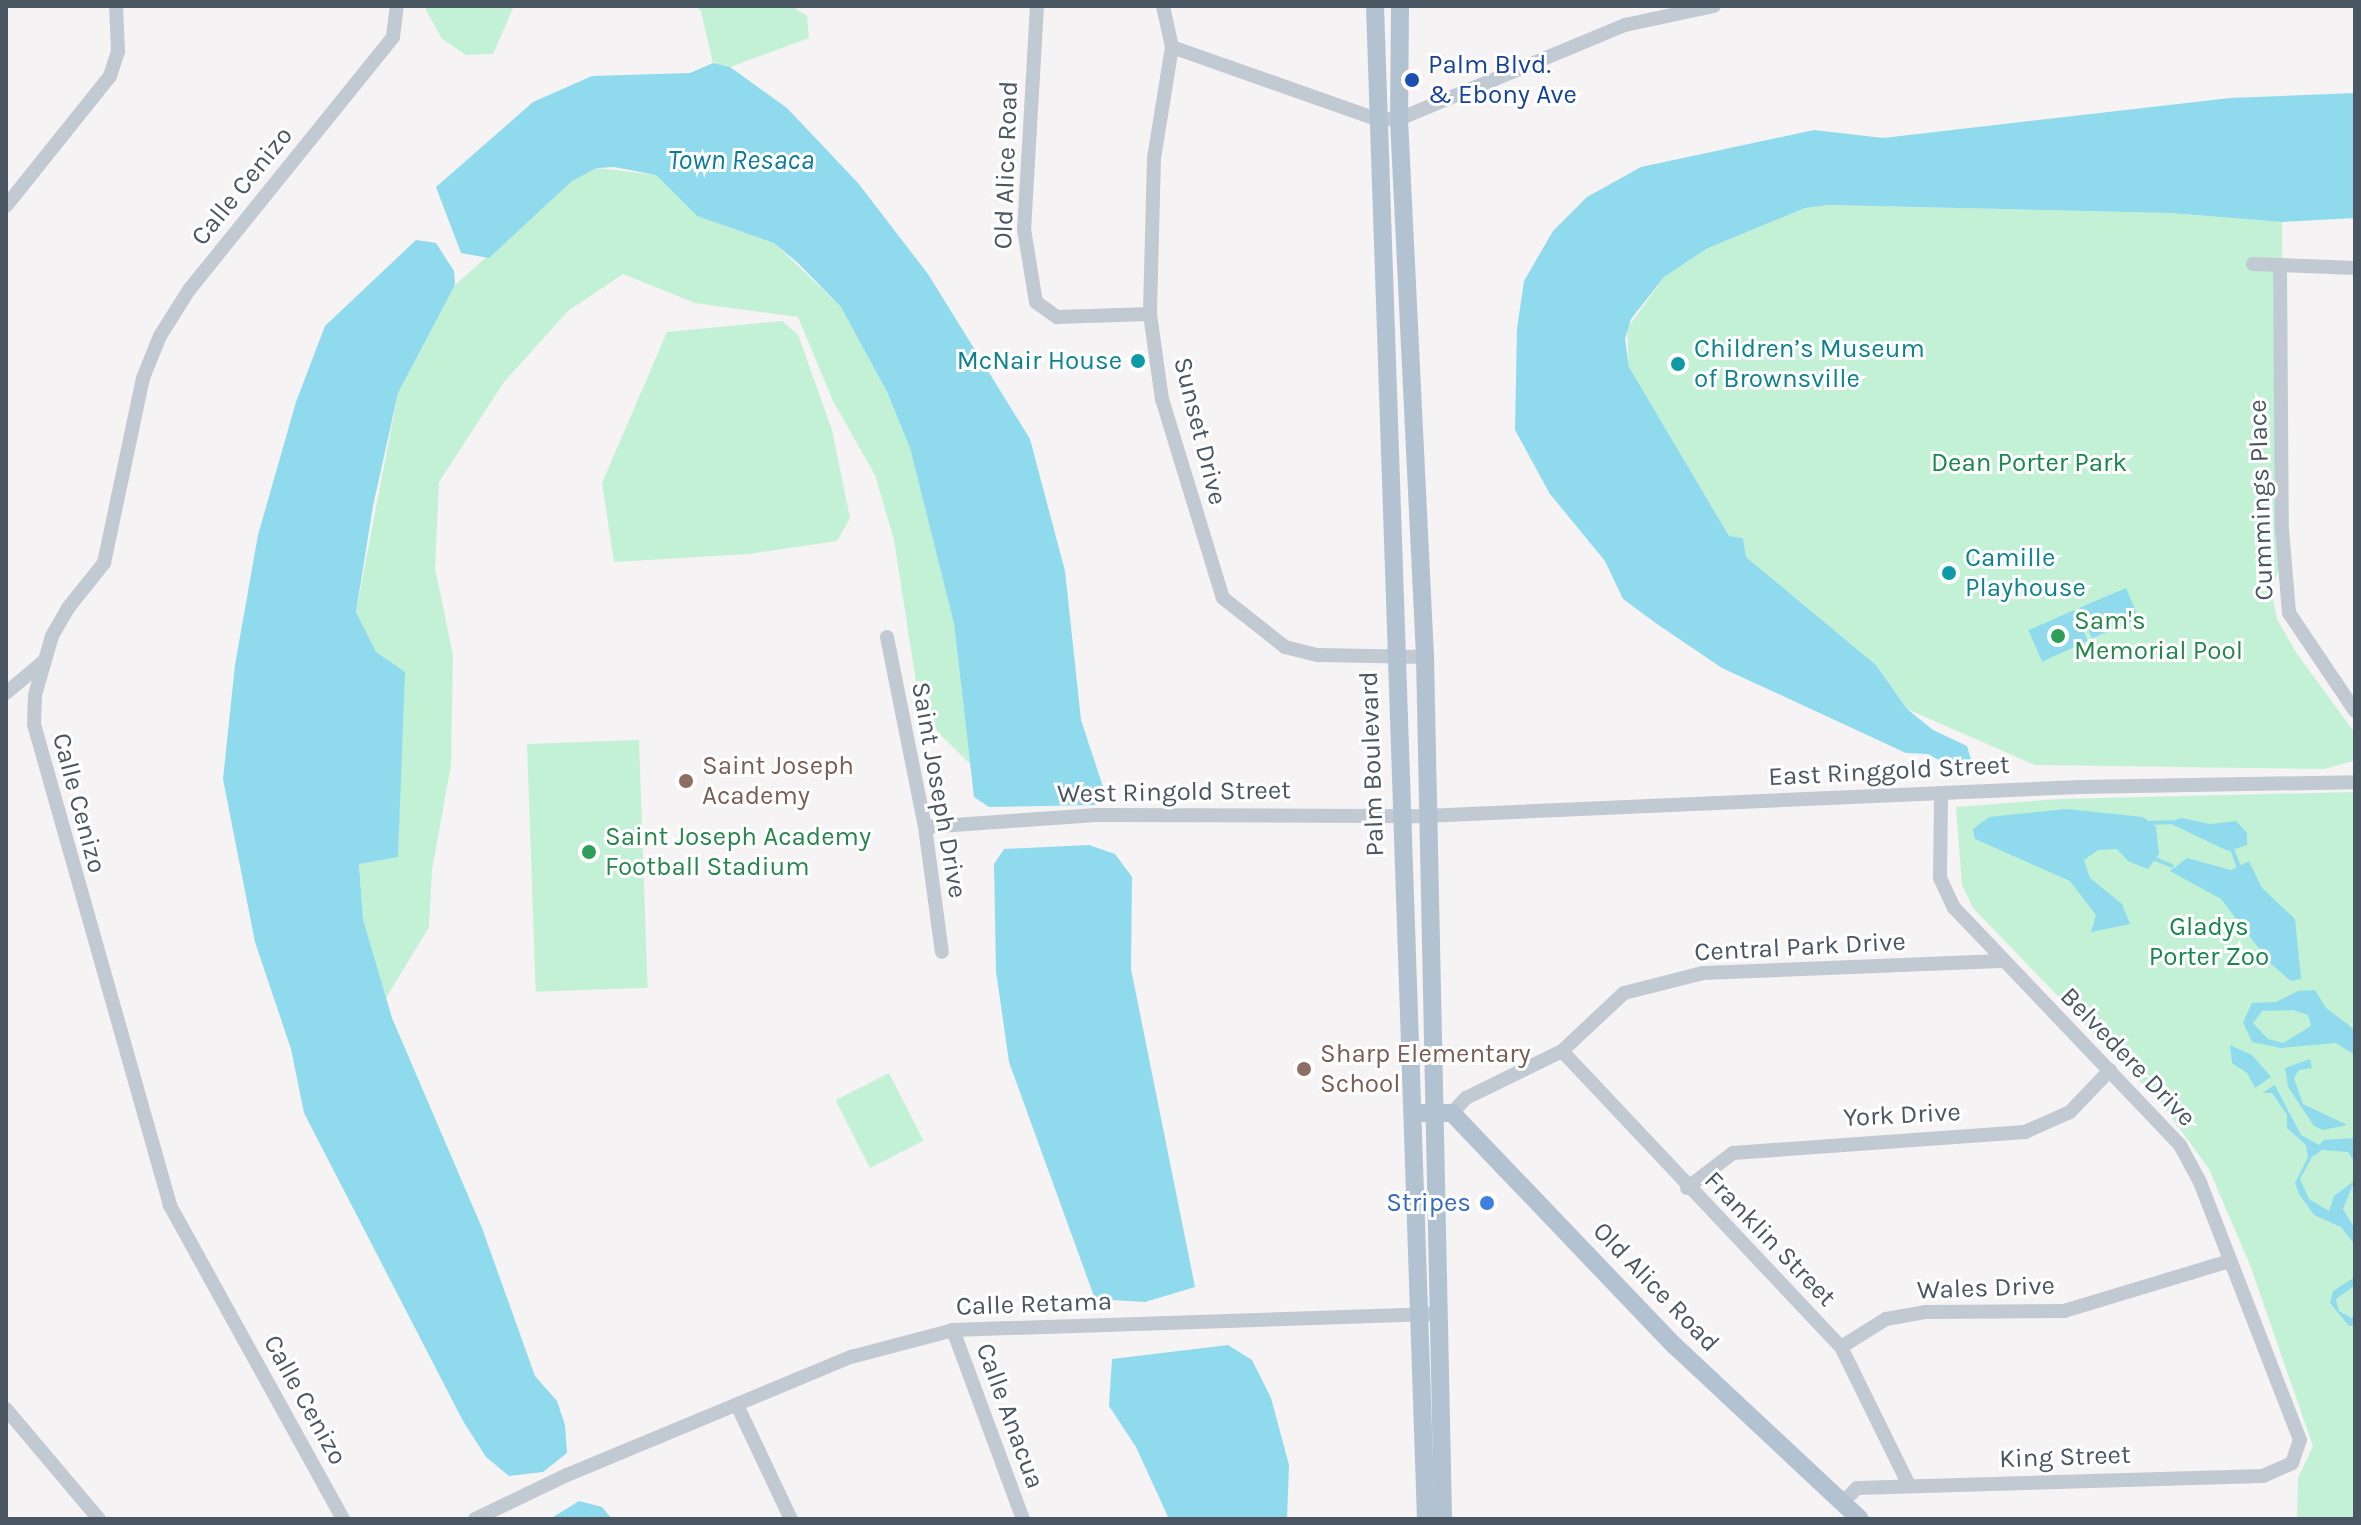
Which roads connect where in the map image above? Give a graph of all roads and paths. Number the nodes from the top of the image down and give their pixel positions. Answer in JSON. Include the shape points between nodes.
{"nodes":[{"id":1,"x":116,"y":6,"type":"edge"},
{"id":2,"x":397,"y":6,"type":"edge"},
{"id":3,"x":1037,"y":6,"type":"edge"},
{"id":4,"x":1163,"y":6,"type":"edge"},
{"id":5,"x":1375,"y":6,"type":"edge"},
{"id":6,"x":1400,"y":6,"type":"edge"},
{"id":7,"x":1714,"y":6,"type":"edge"},
{"id":8,"x":1172,"y":47,"type":"junction"},
{"id":9,"x":1377,"y":119,"type":"junction"},
{"id":10,"x":1399,"y":119,"type":"junction"},
{"id":11,"x":6,"y":206,"type":"edge"},
{"id":12,"x":2253,"y":264,"type":"dead end"},
{"id":13,"x":2280,"y":267,"type":"junction"},
{"id":14,"x":2355,"y":268,"type":"edge"},
{"id":15,"x":1150,"y":314,"type":"junction"},
{"id":16,"x":887,"y":637,"type":"dead end"},
{"id":17,"x":1394,"y":657,"type":"junction"},
{"id":18,"x":1425,"y":657,"type":"junction"},
{"id":19,"x":43,"y":662,"type":"junction"},
{"id":20,"x":6,"y":693,"type":"edge"},
{"id":21,"x":2355,"y":711,"type":"edge"},
{"id":22,"x":2355,"y":782,"type":"edge"},
{"id":23,"x":1941,"y":793,"type":"junction"},
{"id":24,"x":1400,"y":813,"type":"junction"},
{"id":25,"x":1425,"y":816,"type":"junction"},
{"id":26,"x":925,"y":827,"type":"junction"},
{"id":27,"x":942,"y":952,"type":"dead end"},
{"id":28,"x":2001,"y":961,"type":"junction"},
{"id":29,"x":1562,"y":1051,"type":"junction"},
{"id":30,"x":2110,"y":1070,"type":"junction"},
{"id":31,"x":1432,"y":1109,"type":"junction"},
{"id":32,"x":1452,"y":1113,"type":"junction"},
{"id":33,"x":1411,"y":1116,"type":"junction"},
{"id":34,"x":1687,"y":1188,"type":"junction"},
{"id":35,"x":2230,"y":1261,"type":"junction"},
{"id":36,"x":1431,"y":1315,"type":"junction"},
{"id":37,"x":953,"y":1330,"type":"junction"},
{"id":38,"x":1841,"y":1347,"type":"junction"},
{"id":39,"x":737,"y":1405,"type":"junction"},
{"id":40,"x":6,"y":1409,"type":"edge"},
{"id":41,"x":2292,"y":1463,"type":"joint"},
{"id":42,"x":1909,"y":1485,"type":"junction"},
{"id":43,"x":1842,"y":1503,"type":"junction"},
{"id":44,"x":99,"y":1519,"type":"edge"},
{"id":45,"x":343,"y":1519,"type":"edge"},
{"id":46,"x":475,"y":1519,"type":"edge"},
{"id":47,"x":791,"y":1519,"type":"edge"},
{"id":48,"x":1023,"y":1519,"type":"edge"},
{"id":49,"x":1426,"y":1519,"type":"edge"},
{"id":50,"x":1443,"y":1519,"type":"edge"},
{"id":51,"x":1860,"y":1519,"type":"edge"}],
"edges":[{"from":1,"to":11,"type":"street","via":[[118,51],[110,76]]},
{"from":2,"to":19,"type":"street","name":"Calle Cenizo","via":[[393,37],[189,290],[160,336],[143,378],[104,563],[68,608]]},
{"from":3,"to":15,"type":"street","name":"Old Alice Road","via":[[1024,229],[1036,302],[1057,317]]},
{"from":4,"to":8,"type":"street","name":"Sunset Drive"},
{"from":5,"to":9,"type":"main road","name":"Palm Boulevard"},
{"from":6,"to":10,"type":"main road","name":"Palm Boulevard"},
{"from":7,"to":10,"type":"street","via":[[1625,25]]},
{"from":8,"to":9,"type":"street"},
{"from":8,"to":15,"type":"street","name":"Sunset Drive","via":[[1154,158]]},
{"from":9,"to":10,"type":"street"},
{"from":9,"to":17,"type":"main road","name":"Palm Boulevard","via":[[1395,524]]},
{"from":10,"to":18,"type":"main road","name":"Palm Boulevard"},
{"from":12,"to":13,"type":"street"},
{"from":13,"to":14,"type":"street"},
{"from":13,"to":21,"type":"street","name":"Cummings Place","via":[[2282,529],[2289,613]]},
{"from":15,"to":17,"type":"street","name":"Sunset Drive","via":[[1162,399],[1223,598],[1285,647],[1318,655]]},
{"from":16,"to":26,"type":"street","name":"Saint Joseph Drive"},
{"from":17,"to":18,"type":"street","name":"Sunset Drive"},
{"from":17,"to":24,"type":"main road","name":"Palm Boulevard"},
{"from":18,"to":25,"type":"main road","name":"Palm Boulevard"},
{"from":19,"to":20,"type":"street"},
{"from":19,"to":45,"type":"street","name":"Calle Cenizo","via":[[35,695],[37,751],[170,1205]]},
{"from":22,"to":23,"type":"street","name":"East Ringgold Street"},
{"from":23,"to":25,"type":"street","name":"East Ringgold Street"},
{"from":23,"to":28,"type":"street","name":"Belvedere Drive","via":[[1940,878],[1954,908]]},
{"from":24,"to":25,"type":"street","name":"West Ringold Street"},
{"from":24,"to":26,"type":"street","name":"West Ringold Street","via":[[1097,815]]},
{"from":24,"to":33,"type":"main road","name":"Palm Boulevard"},
{"from":25,"to":31,"type":"main road","name":"Palm Boulevard"},
{"from":26,"to":27,"type":"street","name":"Saint Joseph Drive"},
{"from":28,"to":29,"type":"street","name":"Central Park Drive","via":[[1703,973],[1624,993]]},
{"from":28,"to":30,"type":"street","name":"Belvedere Drive"},
{"from":29,"to":32,"type":"street","name":"Central Park Drive","via":[[1466,1098]]},
{"from":29,"to":34,"type":"street","name":"Franklin Street"},
{"from":30,"to":34,"type":"street","name":"York Drive","via":[[2070,1112],[2025,1132],[1733,1153]]},
{"from":30,"to":35,"type":"street","name":"Belvedere Drive","via":[[2180,1145]]},
{"from":31,"to":32,"type":"main road"},
{"from":31,"to":33,"type":"main road"},
{"from":31,"to":36,"type":"main road","name":"Palm Boulevard"},
{"from":32,"to":43,"type":"main road","name":"Old Alice Road","via":[[1675,1346]]},
{"from":33,"to":36,"type":"main road","name":"Palm Boulevard"},
{"from":34,"to":38,"type":"street","name":"Franklin Street"},
{"from":35,"to":38,"type":"street","name":"Wales Drive","via":[[2064,1311],[1926,1312],[1886,1319]]},
{"from":35,"to":41,"type":"street","name":"Belvedere Drive","via":[[2300,1440]]},
{"from":36,"to":37,"type":"street","name":"Calle Retama"},
{"from":36,"to":49,"type":"main road","name":"Palm Boulevard"},
{"from":36,"to":50,"type":"main road","name":"Palm Boulevard"},
{"from":37,"to":39,"type":"street","name":"Calle Retama","via":[[851,1357]]},
{"from":37,"to":48,"type":"street","name":"Calle Anacua"},
{"from":38,"to":42,"type":"street","name":"Franklin Street"},
{"from":39,"to":46,"type":"street","name":"Calle Retama"},
{"from":39,"to":47,"type":"street"},
{"from":40,"to":44,"type":"street"},
{"from":41,"to":42,"type":"street","name":"King Street","via":[[2263,1476]]},
{"from":42,"to":43,"type":"street","name":"King Street","via":[[1857,1488]]},
{"from":43,"to":51,"type":"main road","name":"Old Alice Road"}]}
